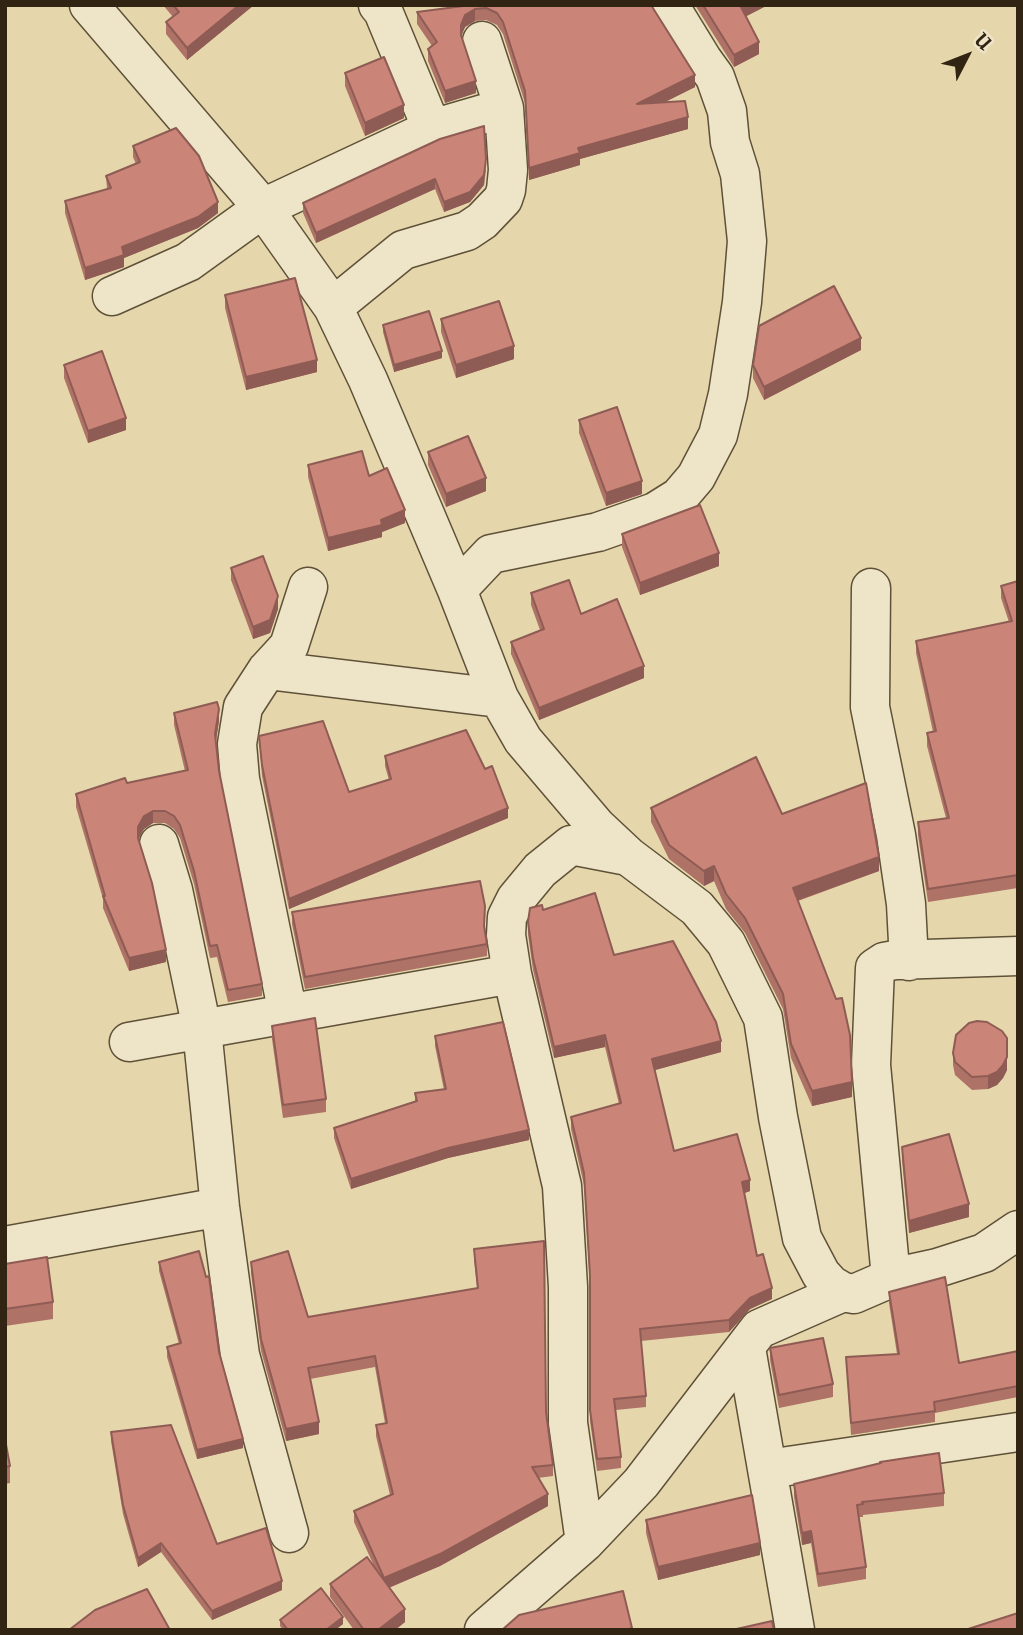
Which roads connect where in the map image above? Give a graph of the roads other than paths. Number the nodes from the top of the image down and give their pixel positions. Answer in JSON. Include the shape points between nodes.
{"nodes":[{"id":1,"x":89,"y":5,"type":"edge"},
{"id":2,"x":378,"y":5,"type":"edge"},
{"id":3,"x":669,"y":5,"type":"edge"},
{"id":4,"x":482,"y":41,"type":"dead end"},
{"id":5,"x":504,"y":108,"type":"junction"},
{"id":6,"x":432,"y":129,"type":"junction"},
{"id":7,"x":263,"y":208,"type":"junction"},
{"id":8,"x":112,"y":296,"type":"dead end"},
{"id":9,"x":333,"y":307,"type":"junction"},
{"id":10,"x":308,"y":587,"type":"dead end"},
{"id":11,"x":871,"y":588,"type":"dead end"},
{"id":12,"x":457,"y":590,"type":"junction"},
{"id":13,"x":267,"y":670,"type":"junction"},
{"id":14,"x":499,"y":698,"type":"junction"},
{"id":15,"x":159,"y":844,"type":"dead end"},
{"id":16,"x":628,"y":856,"type":"junction"},
{"id":17,"x":1018,"y":956,"type":"edge"},
{"id":18,"x":909,"y":961,"type":"junction"},
{"id":19,"x":512,"y":974,"type":"junction"},
{"id":20,"x":288,"y":1014,"type":"junction"},
{"id":21,"x":202,"y":1029,"type":"junction"},
{"id":22,"x":130,"y":1042,"type":"dead end"},
{"id":23,"x":220,"y":1207,"type":"junction"},
{"id":24,"x":1018,"y":1230,"type":"edge"},
{"id":25,"x":5,"y":1246,"type":"edge"},
{"id":26,"x":891,"y":1278,"type":"junction"},
{"id":27,"x":843,"y":1292,"type":"junction"},
{"id":28,"x":746,"y":1348,"type":"junction"},
{"id":29,"x":1018,"y":1432,"type":"edge"},
{"id":30,"x":768,"y":1469,"type":"junction"},
{"id":31,"x":289,"y":1532,"type":"dead end"},
{"id":32,"x":585,"y":1542,"type":"junction"},
{"id":33,"x":484,"y":1630,"type":"edge"},
{"id":34,"x":795,"y":1630,"type":"edge"}],
"edges":[{"from":1,"to":7,"type":"street"},
{"from":2,"to":6,"type":"street"},
{"from":3,"to":12,"type":"street","via":[[715,77],[740,174],[747,241],[743,302],[718,435],[696,477],[679,497],[655,512],[598,532],[491,554]]},
{"from":4,"to":5,"type":"street"},
{"from":5,"to":6,"type":"street"},
{"from":5,"to":9,"type":"street","via":[[508,170],[506,190],[497,207],[467,231],[403,250]]},
{"from":6,"to":7,"type":"street"},
{"from":7,"to":8,"type":"street","via":[[188,262]]},
{"from":7,"to":9,"type":"street"},
{"from":9,"to":12,"type":"street"},
{"from":10,"to":13,"type":"street","via":[[289,646]]},
{"from":11,"to":18,"type":"street","via":[[870,707],[896,835]]},
{"from":12,"to":14,"type":"street"},
{"from":13,"to":14,"type":"street"},
{"from":13,"to":20,"type":"street","via":[[243,707],[237,744],[240,779]]},
{"from":14,"to":16,"type":"street","via":[[523,740],[562,789]]},
{"from":15,"to":21,"type":"street"},
{"from":16,"to":19,"type":"street","via":[[571,845],[540,870],[507,917]]},
{"from":16,"to":27,"type":"street","via":[[697,908],[726,943],[742,972],[762,1017],[802,1238],[821,1275]]},
{"from":17,"to":18,"type":"street"},
{"from":18,"to":26,"type":"street","via":[[884,962],[875,968],[871,1065]]},
{"from":19,"to":20,"type":"street"},
{"from":19,"to":32,"type":"street","via":[[562,1186],[568,1423]]},
{"from":20,"to":21,"type":"street"},
{"from":21,"to":22,"type":"street"},
{"from":21,"to":23,"type":"street"},
{"from":23,"to":25,"type":"street"},
{"from":23,"to":31,"type":"street","via":[[240,1355]]},
{"from":24,"to":26,"type":"street","via":[[984,1253]]},
{"from":26,"to":27,"type":"street","via":[[854,1294]]},
{"from":27,"to":28,"type":"street","via":[[759,1329]]},
{"from":28,"to":30,"type":"street"},
{"from":28,"to":32,"type":"street","via":[[641,1483]]},
{"from":29,"to":30,"type":"street"},
{"from":30,"to":34,"type":"street"},
{"from":32,"to":33,"type":"street"}]}
